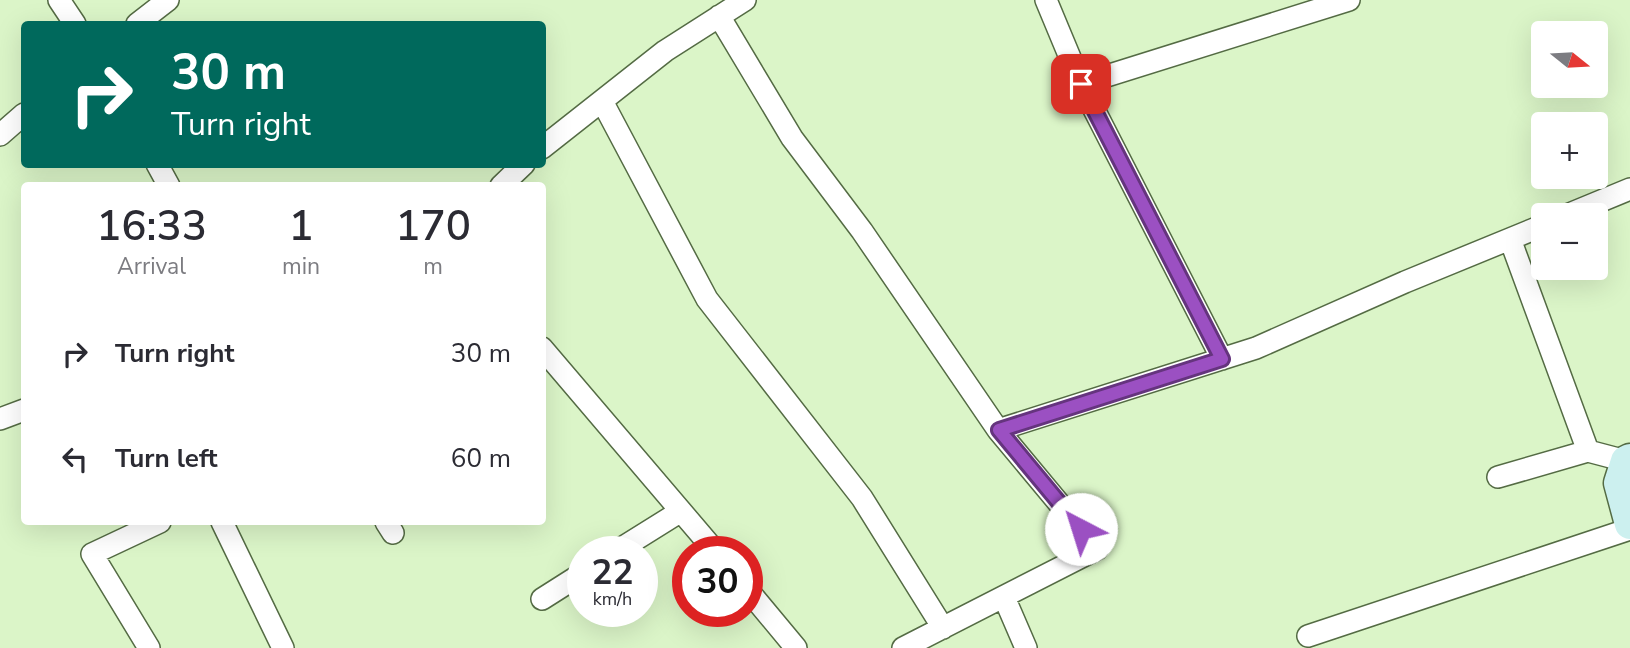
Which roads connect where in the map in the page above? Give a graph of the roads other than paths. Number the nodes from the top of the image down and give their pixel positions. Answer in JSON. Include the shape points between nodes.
{"nodes":[{"id":1,"x":59,"y":0,"type":"edge"},
{"id":2,"x":168,"y":0,"type":"edge"},
{"id":3,"x":745,"y":0,"type":"edge"},
{"id":4,"x":1046,"y":0,"type":"edge"},
{"id":5,"x":1349,"y":0,"type":"edge"},
{"id":6,"x":719,"y":16,"type":"junction"},
{"id":7,"x":73,"y":21,"type":"edge"},
{"id":8,"x":141,"y":21,"type":"edge"},
{"id":9,"x":1081,"y":84,"type":"junction"},
{"id":10,"x":602,"y":101,"type":"junction"},
{"id":11,"x":21,"y":117,"type":"edge"},
{"id":12,"x":0,"y":135,"type":"edge"},
{"id":13,"x":546,"y":145,"type":"edge"},
{"id":14,"x":520,"y":168,"type":"edge"},
{"id":15,"x":505,"y":182,"type":"edge"},
{"id":16,"x":1630,"y":189,"type":"edge"},
{"id":17,"x":1596,"y":203,"type":"edge"},
{"id":18,"x":1531,"y":230,"type":"edge"},
{"id":19,"x":1510,"y":239,"type":"junction"},
{"id":20,"x":546,"y":353,"type":"edge"},
{"id":21,"x":1222,"y":359,"type":"junction"},
{"id":22,"x":21,"y":411,"type":"edge"},
{"id":23,"x":0,"y":419,"type":"edge"},
{"id":24,"x":999,"y":430,"type":"junction"},
{"id":25,"x":1588,"y":451,"type":"junction"},
{"id":26,"x":1628,"y":460,"type":"edge"},
{"id":27,"x":1498,"y":477,"type":"dead end"},
{"id":28,"x":681,"y":511,"type":"junction"},
{"id":29,"x":154,"y":525,"type":"edge"},
{"id":30,"x":223,"y":525,"type":"edge"},
{"id":31,"x":1630,"y":526,"type":"edge"},
{"id":32,"x":641,"y":536,"type":"edge"},
{"id":33,"x":702,"y":536,"type":"edge"},
{"id":34,"x":567,"y":583,"type":"edge"},
{"id":35,"x":1004,"y":597,"type":"junction"},
{"id":36,"x":542,"y":599,"type":"dead end"},
{"id":37,"x":763,"y":608,"type":"edge"},
{"id":38,"x":943,"y":628,"type":"junction"},
{"id":39,"x":1308,"y":636,"type":"dead end"},
{"id":40,"x":149,"y":648,"type":"edge"},
{"id":41,"x":283,"y":648,"type":"edge"},
{"id":42,"x":796,"y":648,"type":"edge"},
{"id":43,"x":903,"y":648,"type":"edge"},
{"id":44,"x":1026,"y":648,"type":"edge"}],
"edges":[{"from":1,"to":7,"type":"street"},
{"from":2,"to":8,"type":"street"},
{"from":3,"to":6,"type":"street"},
{"from":4,"to":9,"type":"street"},
{"from":5,"to":9,"type":"street"},
{"from":6,"to":10,"type":"street"},
{"from":6,"to":24,"type":"street","via":[[792,138]]},
{"from":9,"to":21,"type":"street"},
{"from":10,"to":13,"type":"street"},
{"from":10,"to":38,"type":"street","via":[[707,299],[862,498]]},
{"from":11,"to":12,"type":"street"},
{"from":14,"to":15,"type":"street"},
{"from":16,"to":17,"type":"street"},
{"from":18,"to":19,"type":"street"},
{"from":19,"to":21,"type":"street"},
{"from":19,"to":25,"type":"street"},
{"from":20,"to":28,"type":"street"},
{"from":21,"to":24,"type":"street"},
{"from":22,"to":23,"type":"street"},
{"from":24,"to":35,"type":"street","via":[[1097,549]]},
{"from":25,"to":26,"type":"street"},
{"from":25,"to":27,"type":"street"},
{"from":26,"to":31,"type":"street","via":[[1619,483]]},
{"from":28,"to":32,"type":"street"},
{"from":28,"to":33,"type":"street"},
{"from":29,"to":40,"type":"street","via":[[92,554]]},
{"from":30,"to":41,"type":"street"},
{"from":31,"to":39,"type":"street"},
{"from":34,"to":36,"type":"street"},
{"from":35,"to":38,"type":"street"},
{"from":35,"to":44,"type":"street"},
{"from":37,"to":42,"type":"street"},
{"from":38,"to":43,"type":"street"}]}
